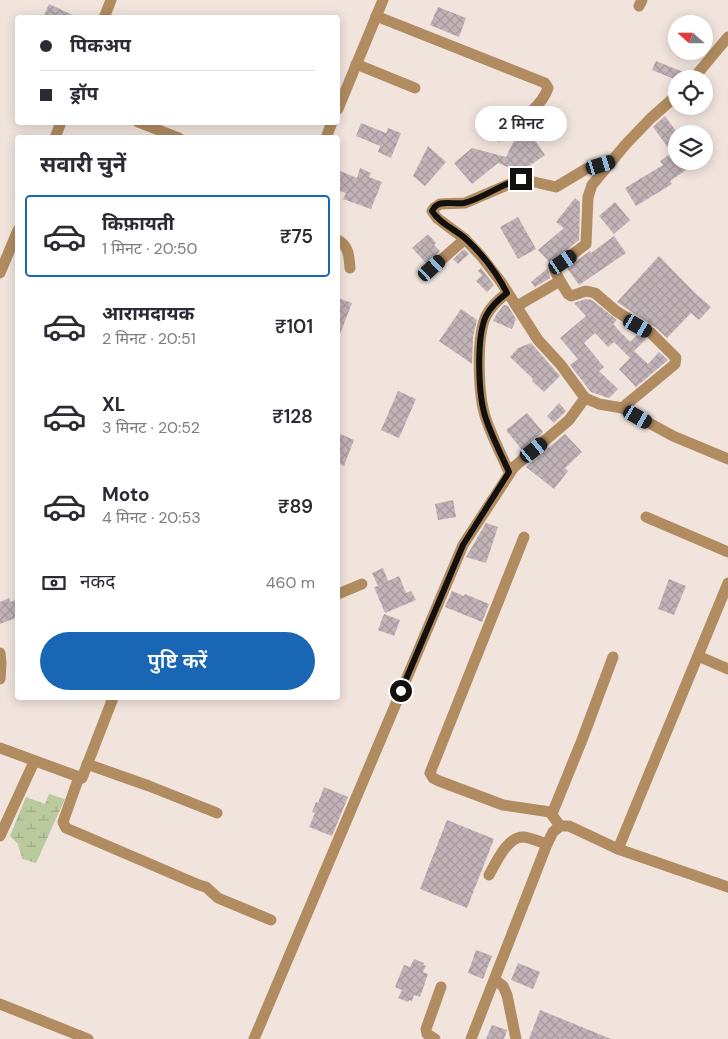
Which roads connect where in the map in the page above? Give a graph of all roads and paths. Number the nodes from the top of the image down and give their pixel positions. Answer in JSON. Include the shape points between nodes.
{"nodes":[{"id":1,"x":111,"y":0,"type":"edge"},
{"id":2,"x":383,"y":0,"type":"edge"},
{"id":3,"x":105,"y":15,"type":"edge"},
{"id":4,"x":376,"y":16,"type":"junction"},
{"id":5,"x":728,"y":37,"type":"edge"},
{"id":6,"x":356,"y":64,"type":"junction"},
{"id":7,"x":700,"y":70,"type":"edge"},
{"id":8,"x":415,"y":88,"type":"dead end"},
{"id":9,"x":668,"y":103,"type":"edge"},
{"id":10,"x":340,"y":104,"type":"edge"},
{"id":11,"x":146,"y":125,"type":"edge"},
{"id":12,"x":171,"y":135,"type":"edge"},
{"id":13,"x":499,"y":136,"type":"dead end"},
{"id":14,"x":612,"y":161,"type":"junction"},
{"id":15,"x":15,"y":237,"type":"edge"},
{"id":16,"x":465,"y":239,"type":"junction"},
{"id":17,"x":340,"y":241,"type":"edge"},
{"id":18,"x":350,"y":268,"type":"dead end"},
{"id":19,"x":432,"y":268,"type":"dead end"},
{"id":20,"x":0,"y":273,"type":"edge"},
{"id":21,"x":560,"y":281,"type":"junction"},
{"id":22,"x":507,"y":293,"type":"junction"},
{"id":23,"x":517,"y":306,"type":"junction"},
{"id":24,"x":585,"y":398,"type":"junction"},
{"id":25,"x":622,"y":408,"type":"junction"},
{"id":26,"x":728,"y":459,"type":"edge"},
{"id":27,"x":509,"y":472,"type":"junction"},
{"id":28,"x":646,"y":517,"type":"dead end"},
{"id":29,"x":524,"y":537,"type":"dead end"},
{"id":30,"x":728,"y":552,"type":"edge"},
{"id":31,"x":728,"y":583,"type":"edge"},
{"id":32,"x":362,"y":584,"type":"dead end"},
{"id":33,"x":340,"y":593,"type":"edge"},
{"id":34,"x":0,"y":653,"type":"edge"},
{"id":35,"x":698,"y":656,"type":"junction"},
{"id":36,"x":612,"y":657,"type":"dead end"},
{"id":37,"x":728,"y":669,"type":"edge"},
{"id":38,"x":0,"y":679,"type":"edge"},
{"id":39,"x":113,"y":700,"type":"edge"},
{"id":40,"x":0,"y":748,"type":"edge"},
{"id":41,"x":34,"y":762,"type":"junction"},
{"id":42,"x":87,"y":764,"type":"junction"},
{"id":43,"x":79,"y":777,"type":"junction"},
{"id":44,"x":216,"y":813,"type":"dead end"},
{"id":45,"x":552,"y":814,"type":"junction"},
{"id":46,"x":560,"y":826,"type":"junction"},
{"id":47,"x":0,"y":836,"type":"edge"},
{"id":48,"x":547,"y":844,"type":"junction"},
{"id":49,"x":618,"y":849,"type":"junction"},
{"id":50,"x":489,"y":875,"type":"dead end"},
{"id":51,"x":728,"y":887,"type":"edge"},
{"id":52,"x":271,"y":920,"type":"dead end"},
{"id":53,"x":495,"y":980,"type":"junction"},
{"id":54,"x":441,"y":987,"type":"dead end"},
{"id":55,"x":0,"y":1004,"type":"edge"},
{"id":56,"x":88,"y":1039,"type":"edge"},
{"id":57,"x":254,"y":1039,"type":"edge"},
{"id":58,"x":435,"y":1039,"type":"edge"},
{"id":59,"x":471,"y":1039,"type":"edge"},
{"id":60,"x":516,"y":1039,"type":"edge"}],
"edges":[{"from":1,"to":3,"type":"street"},
{"from":2,"to":4,"type":"street"},
{"from":4,"to":6,"type":"street"},
{"from":4,"to":13,"type":"street","via":[[545,83],[548,88],[542,100]]},
{"from":5,"to":7,"type":"street"},
{"from":6,"to":8,"type":"street"},
{"from":6,"to":10,"type":"street"},
{"from":9,"to":14,"type":"street"},
{"from":11,"to":12,"type":"street"},
{"from":14,"to":16,"type":"street","via":[[586,169],[556,188],[521,179],[468,202],[443,203],[434,208],[432,211],[437,218]]},
{"from":14,"to":21,"type":"street","via":[[588,194],[586,244],[556,267]]},
{"from":15,"to":20,"type":"street"},
{"from":16,"to":19,"type":"street"},
{"from":16,"to":22,"type":"street","via":[[482,256]]},
{"from":17,"to":18,"type":"street","via":[[348,252]]},
{"from":21,"to":23,"type":"street"},
{"from":21,"to":25,"type":"street","via":[[571,296],[586,291],[594,293],[651,333],[676,358],[675,364]]},
{"from":22,"to":23,"type":"street"},
{"from":22,"to":27,"type":"street","via":[[491,308],[483,323],[479,369],[482,407]]},
{"from":23,"to":24,"type":"street","via":[[538,340]]},
{"from":24,"to":25,"type":"street"},
{"from":24,"to":27,"type":"street","via":[[569,420]]},
{"from":25,"to":26,"type":"street"},
{"from":27,"to":57,"type":"street","via":[[463,545]]},
{"from":28,"to":30,"type":"street"},
{"from":29,"to":45,"type":"street","via":[[430,773],[439,781],[497,803]]},
{"from":31,"to":35,"type":"street"},
{"from":32,"to":33,"type":"street"},
{"from":34,"to":38,"type":"street"},
{"from":35,"to":37,"type":"street"},
{"from":35,"to":49,"type":"street"},
{"from":36,"to":45,"type":"street"},
{"from":39,"to":42,"type":"street"},
{"from":40,"to":41,"type":"street"},
{"from":41,"to":43,"type":"street"},
{"from":41,"to":47,"type":"street"},
{"from":42,"to":43,"type":"street","via":[[82,778]]},
{"from":42,"to":44,"type":"street"},
{"from":43,"to":52,"type":"street","via":[[63,822],[66,828],[199,884],[218,898]]},
{"from":45,"to":46,"type":"street"},
{"from":46,"to":48,"type":"street"},
{"from":46,"to":49,"type":"street","via":[[569,826]]},
{"from":48,"to":50,"type":"street","via":[[525,837],[517,838],[500,855]]},
{"from":48,"to":53,"type":"street"},
{"from":49,"to":51,"type":"street"},
{"from":53,"to":59,"type":"street"},
{"from":53,"to":60,"type":"street","via":[[507,995]]},
{"from":54,"to":58,"type":"street","via":[[426,1028],[427,1034]]},
{"from":55,"to":56,"type":"street"}]}
